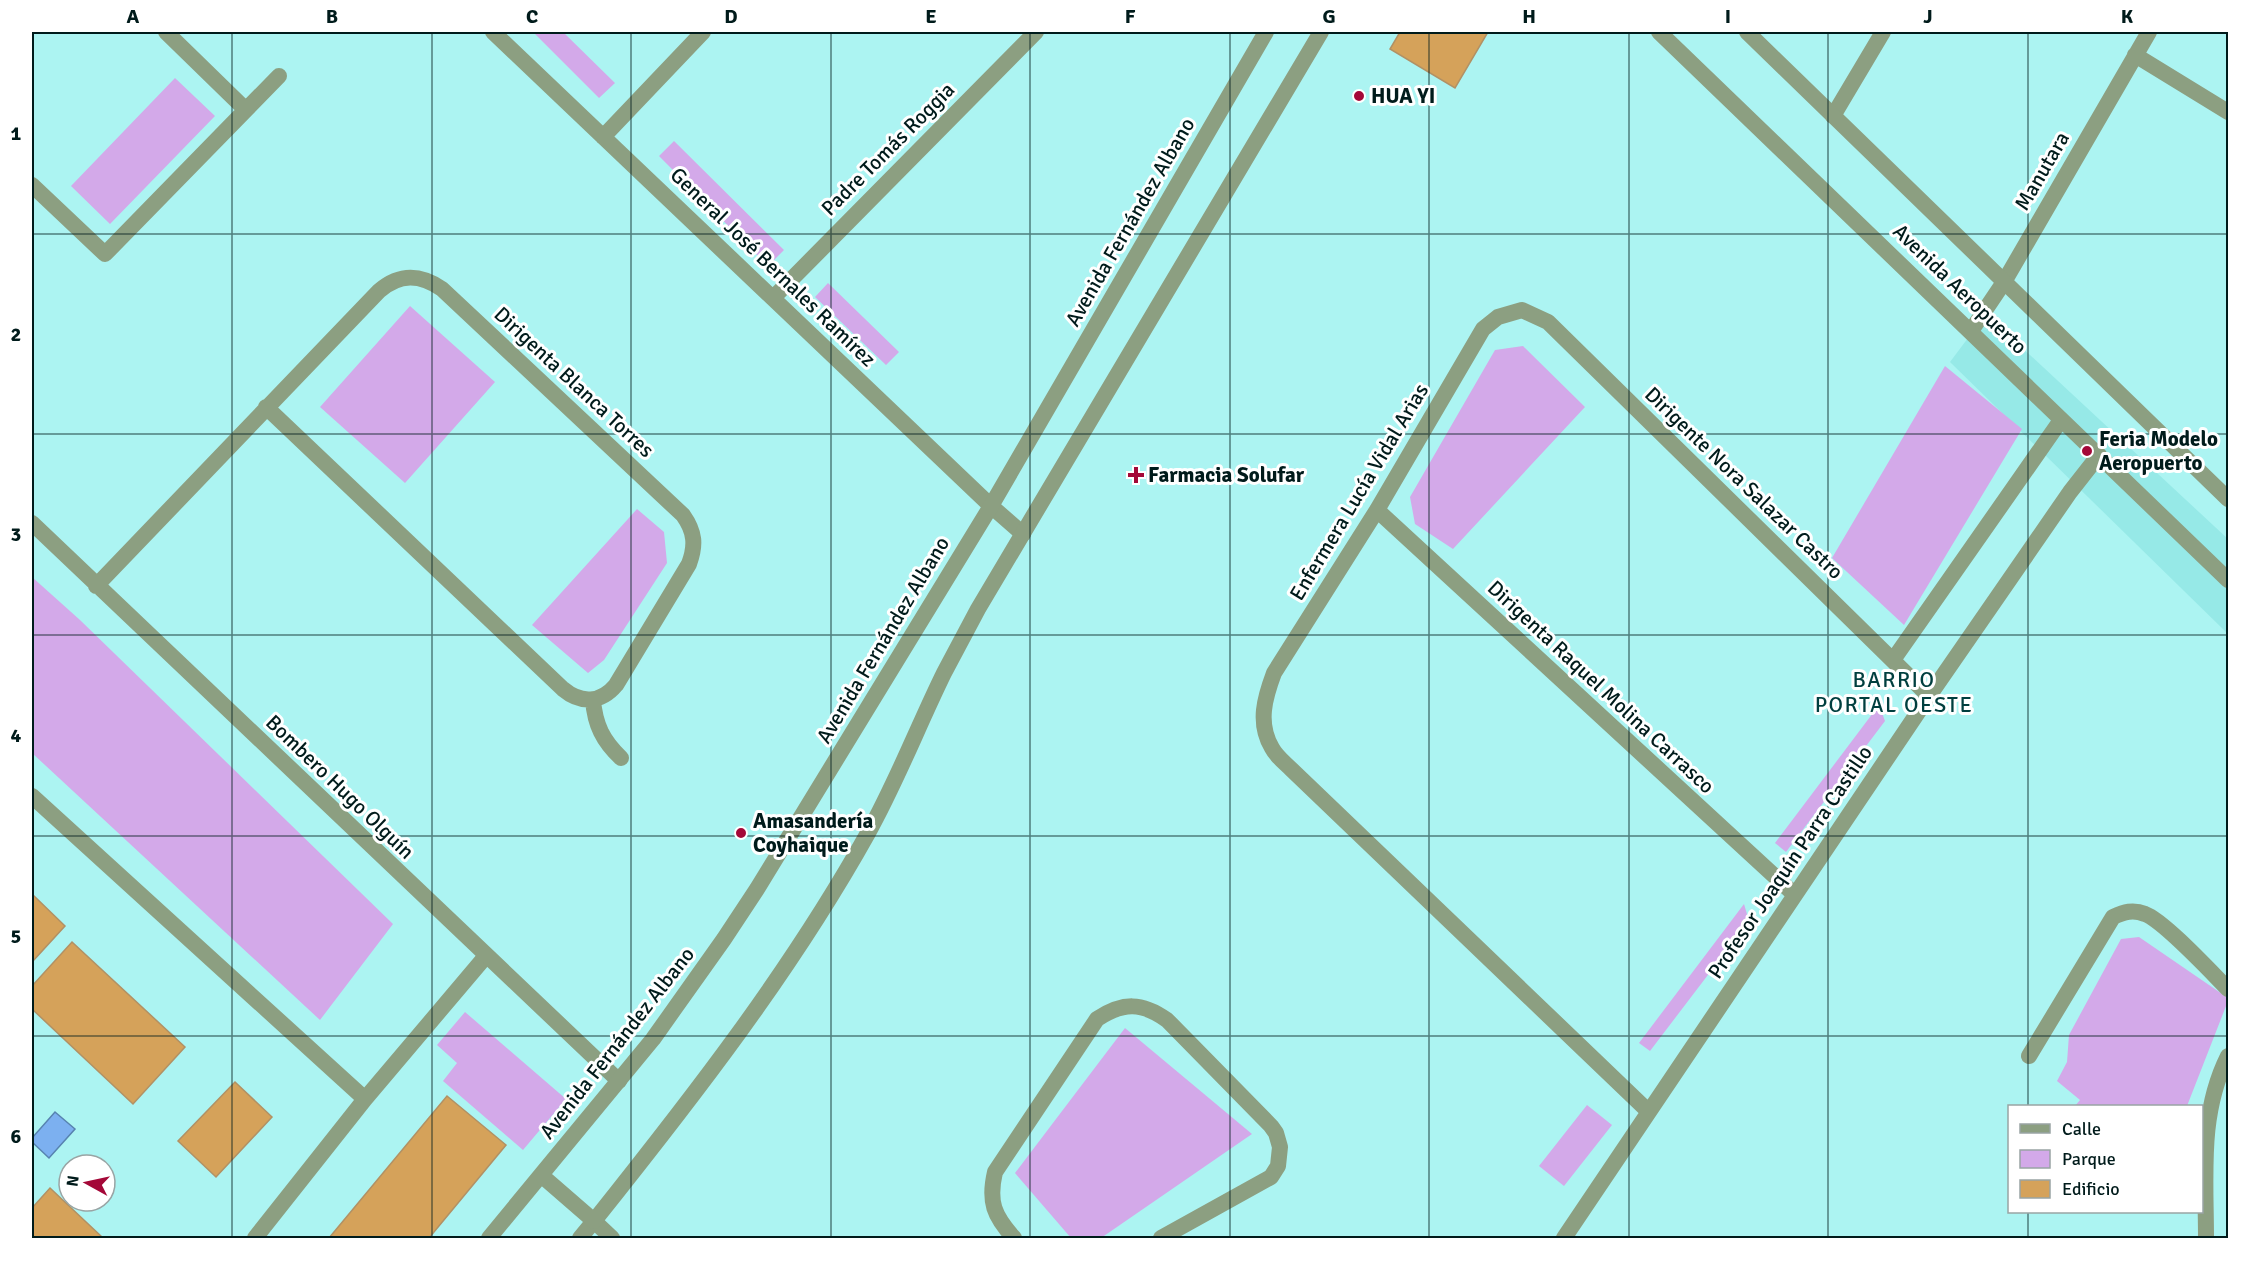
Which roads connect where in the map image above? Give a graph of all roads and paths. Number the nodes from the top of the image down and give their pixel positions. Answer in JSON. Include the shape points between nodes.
{"nodes":[{"id":1,"x":166,"y":32,"type":"edge"},
{"id":2,"x":493,"y":32,"type":"edge"},
{"id":3,"x":703,"y":32,"type":"edge"},
{"id":4,"x":1035,"y":32,"type":"edge"},
{"id":5,"x":1266,"y":32,"type":"edge"},
{"id":6,"x":1321,"y":32,"type":"edge"},
{"id":7,"x":1659,"y":32,"type":"edge"},
{"id":8,"x":1746,"y":32,"type":"edge"},
{"id":9,"x":1883,"y":32,"type":"edge"},
{"id":10,"x":2149,"y":32,"type":"edge"},
{"id":11,"x":2135,"y":55,"type":"junction"},
{"id":12,"x":279,"y":76,"type":"dead end"},
{"id":13,"x":246,"y":110,"type":"junction"},
{"id":14,"x":2229,"y":112,"type":"edge"},
{"id":15,"x":1833,"y":116,"type":"junction"},
{"id":16,"x":603,"y":136,"type":"junction"},
{"id":17,"x":32,"y":185,"type":"edge"},
{"id":18,"x":2004,"y":282,"type":"junction"},
{"id":19,"x":773,"y":298,"type":"junction"},
{"id":20,"x":1522,"y":310,"type":"joint"},
{"id":21,"x":1971,"y":331,"type":"junction"},
{"id":22,"x":266,"y":406,"type":"junction"},
{"id":23,"x":2061,"y":420,"type":"junction"},
{"id":24,"x":2098,"y":455,"type":"junction"},
{"id":25,"x":2229,"y":499,"type":"edge"},
{"id":26,"x":991,"y":506,"type":"junction"},
{"id":27,"x":1377,"y":510,"type":"junction"},
{"id":28,"x":32,"y":523,"type":"edge"},
{"id":29,"x":1023,"y":534,"type":"junction"},
{"id":30,"x":2229,"y":580,"type":"edge"},
{"id":31,"x":96,"y":586,"type":"junction"},
{"id":32,"x":1893,"y":660,"type":"junction"},
{"id":33,"x":1929,"y":696,"type":"junction"},
{"id":34,"x":593,"y":700,"type":"junction"},
{"id":35,"x":621,"y":758,"type":"dead end"},
{"id":36,"x":32,"y":796,"type":"edge"},
{"id":37,"x":1795,"y":896,"type":"junction"},
{"id":38,"x":486,"y":956,"type":"junction"},
{"id":39,"x":2229,"y":989,"type":"edge"},
{"id":40,"x":2029,"y":1056,"type":"dead end"},
{"id":41,"x":2229,"y":1056,"type":"edge"},
{"id":42,"x":619,"y":1081,"type":"junction"},
{"id":43,"x":365,"y":1099,"type":"junction"},
{"id":44,"x":1649,"y":1112,"type":"junction"},
{"id":45,"x":541,"y":1175,"type":"junction"},
{"id":46,"x":594,"y":1221,"type":"junction"},
{"id":47,"x":1163,"y":1238,"type":"edge"},
{"id":48,"x":255,"y":1239,"type":"edge"},
{"id":49,"x":489,"y":1239,"type":"edge"},
{"id":50,"x":580,"y":1239,"type":"edge"},
{"id":51,"x":612,"y":1239,"type":"edge"},
{"id":52,"x":1014,"y":1239,"type":"edge"},
{"id":53,"x":1564,"y":1239,"type":"edge"},
{"id":54,"x":2206,"y":1239,"type":"edge"}],
"edges":[{"from":1,"to":13,"type":"street"},
{"from":2,"to":16,"type":"street","name":"General José Bernales Ramírez"},
{"from":3,"to":16,"type":"street"},
{"from":4,"to":19,"type":"street","name":"Padre Tomás Roggia"},
{"from":5,"to":26,"type":"street","name":"Avenida Fernández Albano"},
{"from":6,"to":29,"type":"street"},
{"from":7,"to":21,"type":"street","name":"Avenida Aeropuerto"},
{"from":8,"to":15,"type":"street","name":"Avenida Aeropuerto"},
{"from":9,"to":15,"type":"street"},
{"from":10,"to":11,"type":"street","name":"Manutara"},
{"from":11,"to":14,"type":"street"},
{"from":11,"to":18,"type":"street","name":"Manutara"},
{"from":12,"to":13,"type":"street"},
{"from":13,"to":17,"type":"street","via":[[105,254]]},
{"from":15,"to":18,"type":"street","name":"Avenida Aeropuerto"},
{"from":16,"to":19,"type":"street","name":"General José Bernales Ramírez"},
{"from":18,"to":21,"type":"street","name":"Manutara"},
{"from":18,"to":25,"type":"street","name":"Avenida Aeropuerto"},
{"from":19,"to":26,"type":"street","name":"General José Bernales Ramírez"},
{"from":20,"to":27,"type":"street","name":"Enfermera Lucía Vidal Arias","via":[[1498,316],[1483,329]]},
{"from":20,"to":32,"type":"street","name":"Dirigente Nora Salazar Castro","via":[[1548,322]]},
{"from":21,"to":23,"type":"street","name":"Avenida Aeropuerto"},
{"from":22,"to":31,"type":"street","name":"Dirigenta Blanca Torres"},
{"from":22,"to":34,"type":"street","via":[[572,696]]},
{"from":22,"to":34,"type":"street","name":"Dirigenta Blanca Torres","via":[[387,284],[419,277],[442,289],[691,526],[694,551],[689,564],[616,685]]},
{"from":23,"to":24,"type":"street","name":"Avenida Aeropuerto"},
{"from":23,"to":32,"type":"street"},
{"from":24,"to":30,"type":"street","name":"Avenida Aeropuerto"},
{"from":24,"to":33,"type":"street","name":"Profesor Joaquín Parra Castillo"},
{"from":26,"to":29,"type":"street","name":"General José Bernales Ramírez"},
{"from":26,"to":42,"type":"street","name":"Avenida Fernández Albano","via":[[757,889],[653,1039]]},
{"from":27,"to":37,"type":"street","name":"Dirigenta Raquel Molina Carrasco"},
{"from":27,"to":44,"type":"street","name":"Enfermera Lucía Vidal Arias","via":[[1274,673],[1265,698],[1263,721],[1272,748]]},
{"from":28,"to":31,"type":"street","name":"Bombero Hugo Olguín"},
{"from":29,"to":46,"type":"street","via":[[978,609],[873,824],[803,941],[702,1085]]},
{"from":31,"to":38,"type":"street","name":"Bombero Hugo Olguín"},
{"from":32,"to":33,"type":"street","name":"Dirigente Nora Salazar Castro"},
{"from":33,"to":37,"type":"street","name":"Profesor Joaquín Parra Castillo"},
{"from":34,"to":35,"type":"street","via":[[597,726]]},
{"from":36,"to":43,"type":"street"},
{"from":37,"to":44,"type":"street","name":"Profesor Joaquín Parra Castillo"},
{"from":38,"to":42,"type":"street","name":"Bombero Hugo Olguín"},
{"from":38,"to":43,"type":"street"},
{"from":39,"to":40,"type":"street","via":[[2159,922],[2145,914],[2126,911],[2113,917]]},
{"from":41,"to":54,"type":"street","via":[[2216,1083],[2206,1129]]},
{"from":42,"to":45,"type":"street","name":"Avenida Fernández Albano"},
{"from":43,"to":48,"type":"street"},
{"from":44,"to":53,"type":"street","name":"Profesor Joaquín Parra Castillo"},
{"from":45,"to":46,"type":"street"},
{"from":45,"to":49,"type":"street","name":"Avenida Fernández Albano"},
{"from":46,"to":50,"type":"street"},
{"from":46,"to":51,"type":"street"},
{"from":47,"to":52,"type":"street","via":[[1266,1181],[1278,1166],[1280,1147],[1271,1126],[1167,1020],[1137,1006],[1116,1008],[1097,1019],[995,1172],[992,1203],[999,1222]]}]}
